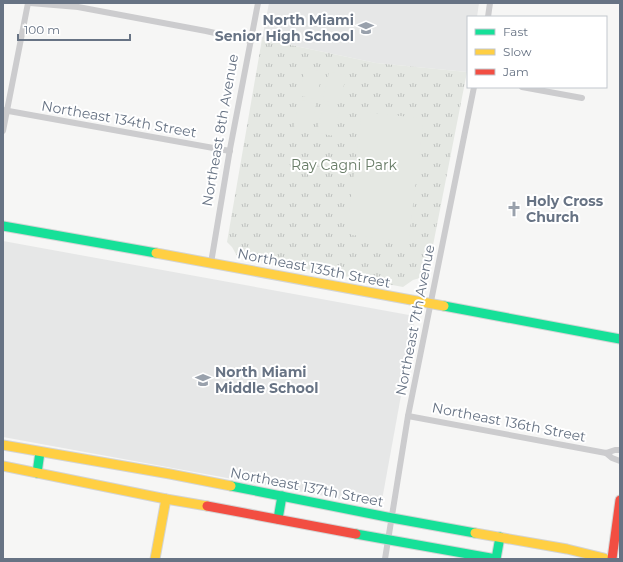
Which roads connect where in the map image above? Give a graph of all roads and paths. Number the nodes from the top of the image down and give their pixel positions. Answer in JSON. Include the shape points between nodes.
{"nodes":[{"id":1,"x":29,"y":3,"type":"edge"},
{"id":2,"x":258,"y":3,"type":"edge"},
{"id":3,"x":490,"y":3,"type":"edge"},
{"id":4,"x":488,"y":16,"type":"edge"},
{"id":5,"x":251,"y":41,"type":"junction"},
{"id":6,"x":474,"y":88,"type":"edge"},
{"id":7,"x":527,"y":88,"type":"edge"},
{"id":8,"x":582,"y":98,"type":"dead end"},
{"id":9,"x":5,"y":111,"type":"edge"},
{"id":10,"x":3,"y":131,"type":"edge"},
{"id":11,"x":230,"y":151,"type":"junction"},
{"id":12,"x":3,"y":226,"type":"edge"},
{"id":13,"x":211,"y":263,"type":"junction"},
{"id":14,"x":430,"y":304,"type":"junction"},
{"id":15,"x":620,"y":339,"type":"edge"},
{"id":16,"x":408,"y":416,"type":"junction"},
{"id":17,"x":3,"y":445,"type":"edge"},
{"id":18,"x":620,"y":450,"type":"edge"},
{"id":19,"x":40,"y":452,"type":"junction"},
{"id":20,"x":606,"y":453,"type":"junction"},
{"id":21,"x":620,"y":461,"type":"edge"},
{"id":22,"x":3,"y":466,"type":"edge"},
{"id":23,"x":37,"y":473,"type":"junction"},
{"id":24,"x":282,"y":496,"type":"junction"},
{"id":25,"x":166,"y":499,"type":"junction"},
{"id":26,"x":620,"y":500,"type":"edge"},
{"id":27,"x":392,"y":518,"type":"junction"},
{"id":28,"x":278,"y":519,"type":"junction"},
{"id":29,"x":500,"y":537,"type":"junction"},
{"id":30,"x":388,"y":540,"type":"junction"},
{"id":31,"x":155,"y":559,"type":"edge"},
{"id":32,"x":385,"y":559,"type":"edge"},
{"id":33,"x":496,"y":559,"type":"edge"},
{"id":34,"x":604,"y":559,"type":"edge"},
{"id":35,"x":612,"y":559,"type":"edge"}],
"edges":[{"from":1,"to":5,"type":"street","via":[[78,8]]},
{"from":1,"to":9,"type":"street"},
{"from":2,"to":5,"type":"street","name":"Northeast 8th Avenue"},
{"from":3,"to":4,"type":"street"},
{"from":5,"to":11,"type":"street","name":"Northeast 8th Avenue"},
{"from":6,"to":14,"type":"street","name":"Northeast 7th Avenue"},
{"from":7,"to":8,"type":"street"},
{"from":9,"to":10,"type":"street"},
{"from":9,"to":11,"type":"street","name":"Northeast 134th Street"},
{"from":11,"to":13,"type":"street","name":"Northeast 8th Avenue"},
{"from":12,"to":13,"type":"street","name":"Northeast 135th Street"},
{"from":13,"to":14,"type":"street","name":"Northeast 135th Street"},
{"from":14,"to":15,"type":"street","name":"Northeast 135th Street"},
{"from":14,"to":16,"type":"street","name":"Northeast 7th Avenue"},
{"from":16,"to":20,"type":"street","name":"Northeast 136th Street"},
{"from":16,"to":27,"type":"street","name":"Northeast 7th Avenue"},
{"from":17,"to":19,"type":"street","name":"Northeast 137th Street"},
{"from":18,"to":20,"type":"street","name":"Northeast 136th Street"},
{"from":19,"to":23,"type":"street"},
{"from":19,"to":24,"type":"street","name":"Northeast 137th Street"},
{"from":20,"to":21,"type":"street","name":"Northeast 136th Street"},
{"from":22,"to":23,"type":"street"},
{"from":23,"to":25,"type":"street"},
{"from":24,"to":27,"type":"street","name":"Northeast 137th Street"},
{"from":24,"to":28,"type":"street"},
{"from":25,"to":28,"type":"street"},
{"from":25,"to":31,"type":"street"},
{"from":26,"to":35,"type":"street"},
{"from":27,"to":29,"type":"street","name":"Northeast 137th Street"},
{"from":27,"to":30,"type":"street","name":"Northeast 7th Avenue"},
{"from":28,"to":30,"type":"street"},
{"from":29,"to":33,"type":"street"},
{"from":29,"to":34,"type":"street","name":"Northeast 137th Street","via":[[567,549]]},
{"from":30,"to":32,"type":"street","name":"Northeast 7th Avenue"},
{"from":30,"to":33,"type":"street"}]}
